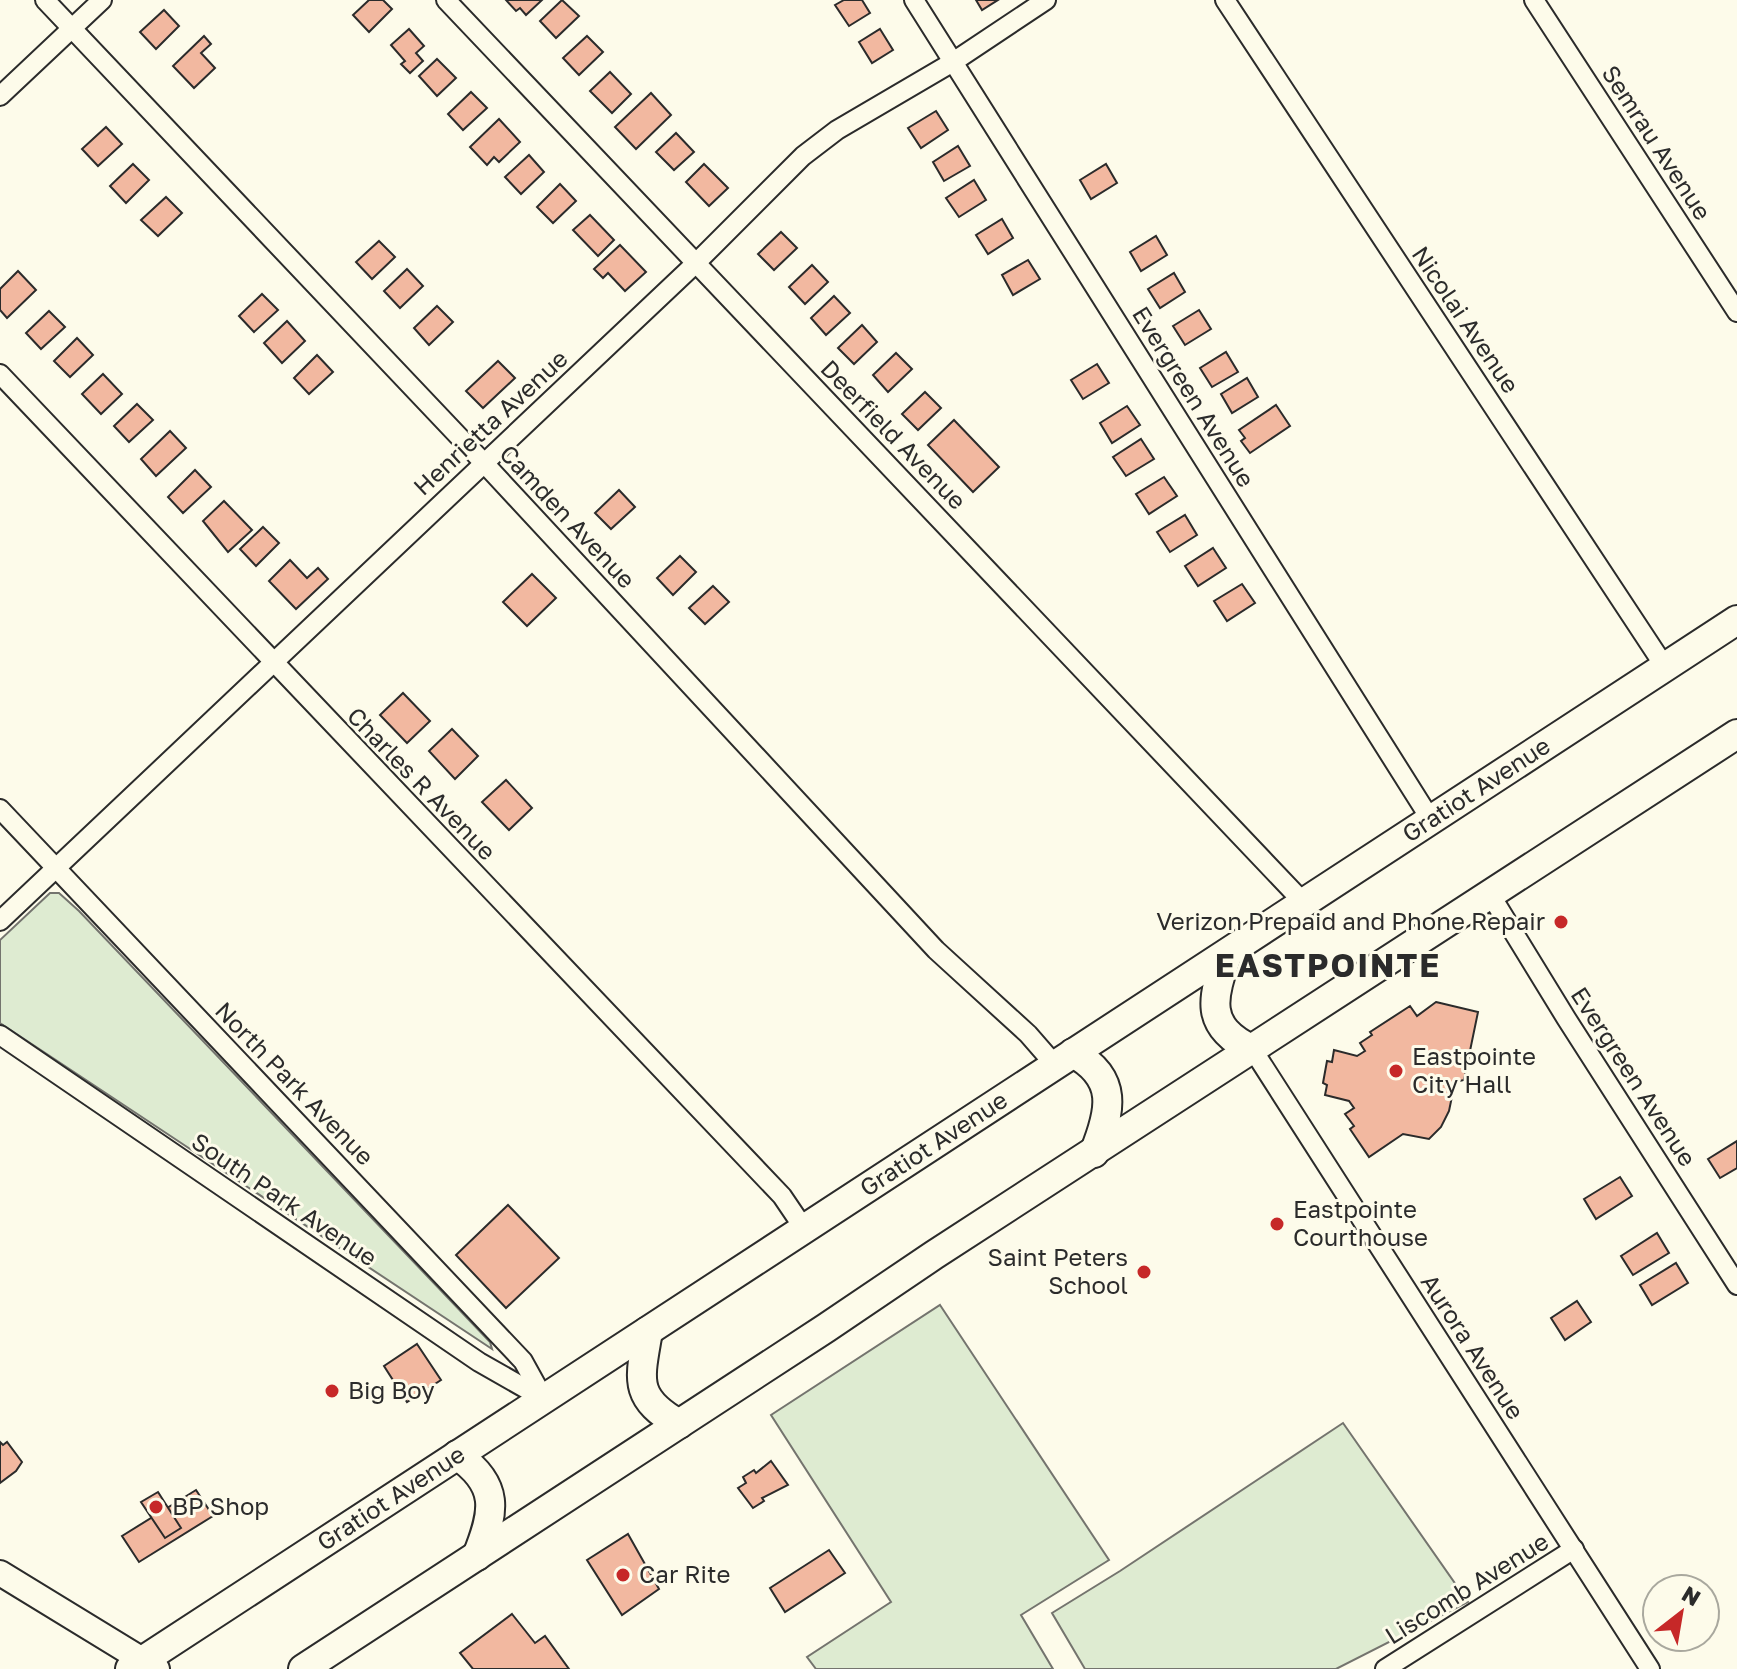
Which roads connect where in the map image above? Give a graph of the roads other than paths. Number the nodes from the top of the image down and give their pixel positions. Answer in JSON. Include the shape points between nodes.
{"nodes":[{"id":1,"x":45,"y":0,"type":"edge"},
{"id":2,"x":102,"y":0,"type":"edge"},
{"id":3,"x":446,"y":0,"type":"edge"},
{"id":4,"x":914,"y":0,"type":"edge"},
{"id":5,"x":1046,"y":0,"type":"edge"},
{"id":6,"x":1225,"y":0,"type":"edge"},
{"id":7,"x":1534,"y":0,"type":"edge"},
{"id":8,"x":72,"y":28,"type":"junction"},
{"id":9,"x":953,"y":62,"type":"junction"},
{"id":10,"x":0,"y":96,"type":"edge"},
{"id":11,"x":696,"y":263,"type":"junction"},
{"id":12,"x":1737,"y":312,"type":"edge"},
{"id":13,"x":0,"y":374,"type":"edge"},
{"id":14,"x":484,"y":463,"type":"junction"},
{"id":15,"x":1737,"y":620,"type":"edge"},
{"id":16,"x":273,"y":663,"type":"junction"},
{"id":17,"x":1665,"y":667,"type":"junction"},
{"id":18,"x":1737,"y":734,"type":"edge"},
{"id":19,"x":0,"y":809,"type":"edge"},
{"id":20,"x":1431,"y":820,"type":"junction"},
{"id":21,"x":55,"y":867,"type":"junction"},
{"id":22,"x":1490,"y":894,"type":"junction"},
{"id":23,"x":1304,"y":903,"type":"junction"},
{"id":24,"x":0,"y":921,"type":"edge"},
{"id":25,"x":1228,"y":953,"type":"junction"},
{"id":26,"x":0,"y":1035,"type":"edge"},
{"id":27,"x":1253,"y":1050,"type":"junction"},
{"id":28,"x":1064,"y":1059,"type":"junction"},
{"id":29,"x":1094,"y":1153,"type":"junction"},
{"id":30,"x":805,"y":1230,"type":"junction"},
{"id":31,"x":1737,"y":1285,"type":"edge"},
{"id":32,"x":648,"y":1331,"type":"junction"},
{"id":33,"x":544,"y":1399,"type":"junction"},
{"id":34,"x":679,"y":1424,"type":"junction"},
{"id":35,"x":457,"y":1455,"type":"junction"},
{"id":36,"x":1574,"y":1549,"type":"junction"},
{"id":37,"x":477,"y":1556,"type":"junction"},
{"id":38,"x":0,"y":1573,"type":"edge"},
{"id":39,"x":144,"y":1666,"type":"edge"},
{"id":40,"x":303,"y":1669,"type":"edge"},
{"id":41,"x":1385,"y":1669,"type":"edge"},
{"id":42,"x":1650,"y":1669,"type":"edge"}],
"edges":[{"from":1,"to":8,"type":"street","name":"Camden Avenue"},
{"from":2,"to":8,"type":"street"},
{"from":3,"to":11,"type":"street","name":"Deerfield Avenue"},
{"from":4,"to":9,"type":"street","name":"Evergreen Avenue"},
{"from":5,"to":9,"type":"street","name":"Henrietta Avenue"},
{"from":6,"to":17,"type":"street","name":"Nicolai Avenue"},
{"from":7,"to":12,"type":"street","name":"Semrau Avenue"},
{"from":8,"to":10,"type":"street"},
{"from":8,"to":14,"type":"street","name":"Camden Avenue"},
{"from":9,"to":11,"type":"street","name":"Henrietta Avenue","via":[[803,156]]},
{"from":9,"to":20,"type":"street","name":"Evergreen Avenue"},
{"from":11,"to":14,"type":"street","name":"Henrietta Avenue"},
{"from":11,"to":23,"type":"street","name":"Deerfield Avenue"},
{"from":13,"to":16,"type":"street","name":"Charles R Avenue"},
{"from":14,"to":16,"type":"street","name":"Henrietta Avenue"},
{"from":14,"to":28,"type":"street","name":"Camden Avenue","via":[[936,950],[1028,1034]]},
{"from":15,"to":17,"type":"main road","name":"Gratiot Avenue"},
{"from":16,"to":21,"type":"street","name":"Henrietta Avenue"},
{"from":16,"to":30,"type":"street","name":"Charles R Avenue","via":[[782,1196]]},
{"from":17,"to":20,"type":"main road","name":"Gratiot Avenue"},
{"from":18,"to":22,"type":"main road"},
{"from":19,"to":21,"type":"street","name":"North Park Avenue"},
{"from":20,"to":23,"type":"main road","name":"Gratiot Avenue"},
{"from":21,"to":24,"type":"street","name":"Henrietta Avenue"},
{"from":21,"to":33,"type":"street","name":"North Park Avenue","via":[[523,1361]]},
{"from":22,"to":27,"type":"main road"},
{"from":22,"to":31,"type":"street","name":"Evergreen Avenue"},
{"from":23,"to":25,"type":"main road","name":"Gratiot Avenue"},
{"from":25,"to":27,"type":"main road","via":[[1216,995],[1218,1018],[1231,1038]]},
{"from":25,"to":28,"type":"main road","name":"Gratiot Avenue"},
{"from":26,"to":33,"type":"street","name":"South Park Avenue","via":[[479,1362]]},
{"from":27,"to":29,"type":"main road"},
{"from":27,"to":36,"type":"street","name":"Aurora Avenue"},
{"from":28,"to":29,"type":"main road","via":[[1096,1069],[1103,1078],[1107,1113]]},
{"from":28,"to":30,"type":"main road","name":"Gratiot Avenue"},
{"from":29,"to":34,"type":"main road"},
{"from":30,"to":32,"type":"main road","name":"Gratiot Avenue"},
{"from":32,"to":33,"type":"main road","name":"Gratiot Avenue"},
{"from":32,"to":34,"type":"main road","via":[[642,1374],[645,1397]]},
{"from":33,"to":35,"type":"main road","name":"Gratiot Avenue"},
{"from":34,"to":37,"type":"main road"},
{"from":35,"to":37,"type":"main road","via":[[478,1471],[490,1496],[489,1527]]},
{"from":35,"to":39,"type":"main road","name":"Gratiot Avenue"},
{"from":36,"to":41,"type":"street","name":"Liscomb Avenue"},
{"from":36,"to":42,"type":"street","name":"Aurora Avenue"},
{"from":37,"to":40,"type":"main road"},
{"from":38,"to":39,"type":"main road"}]}
